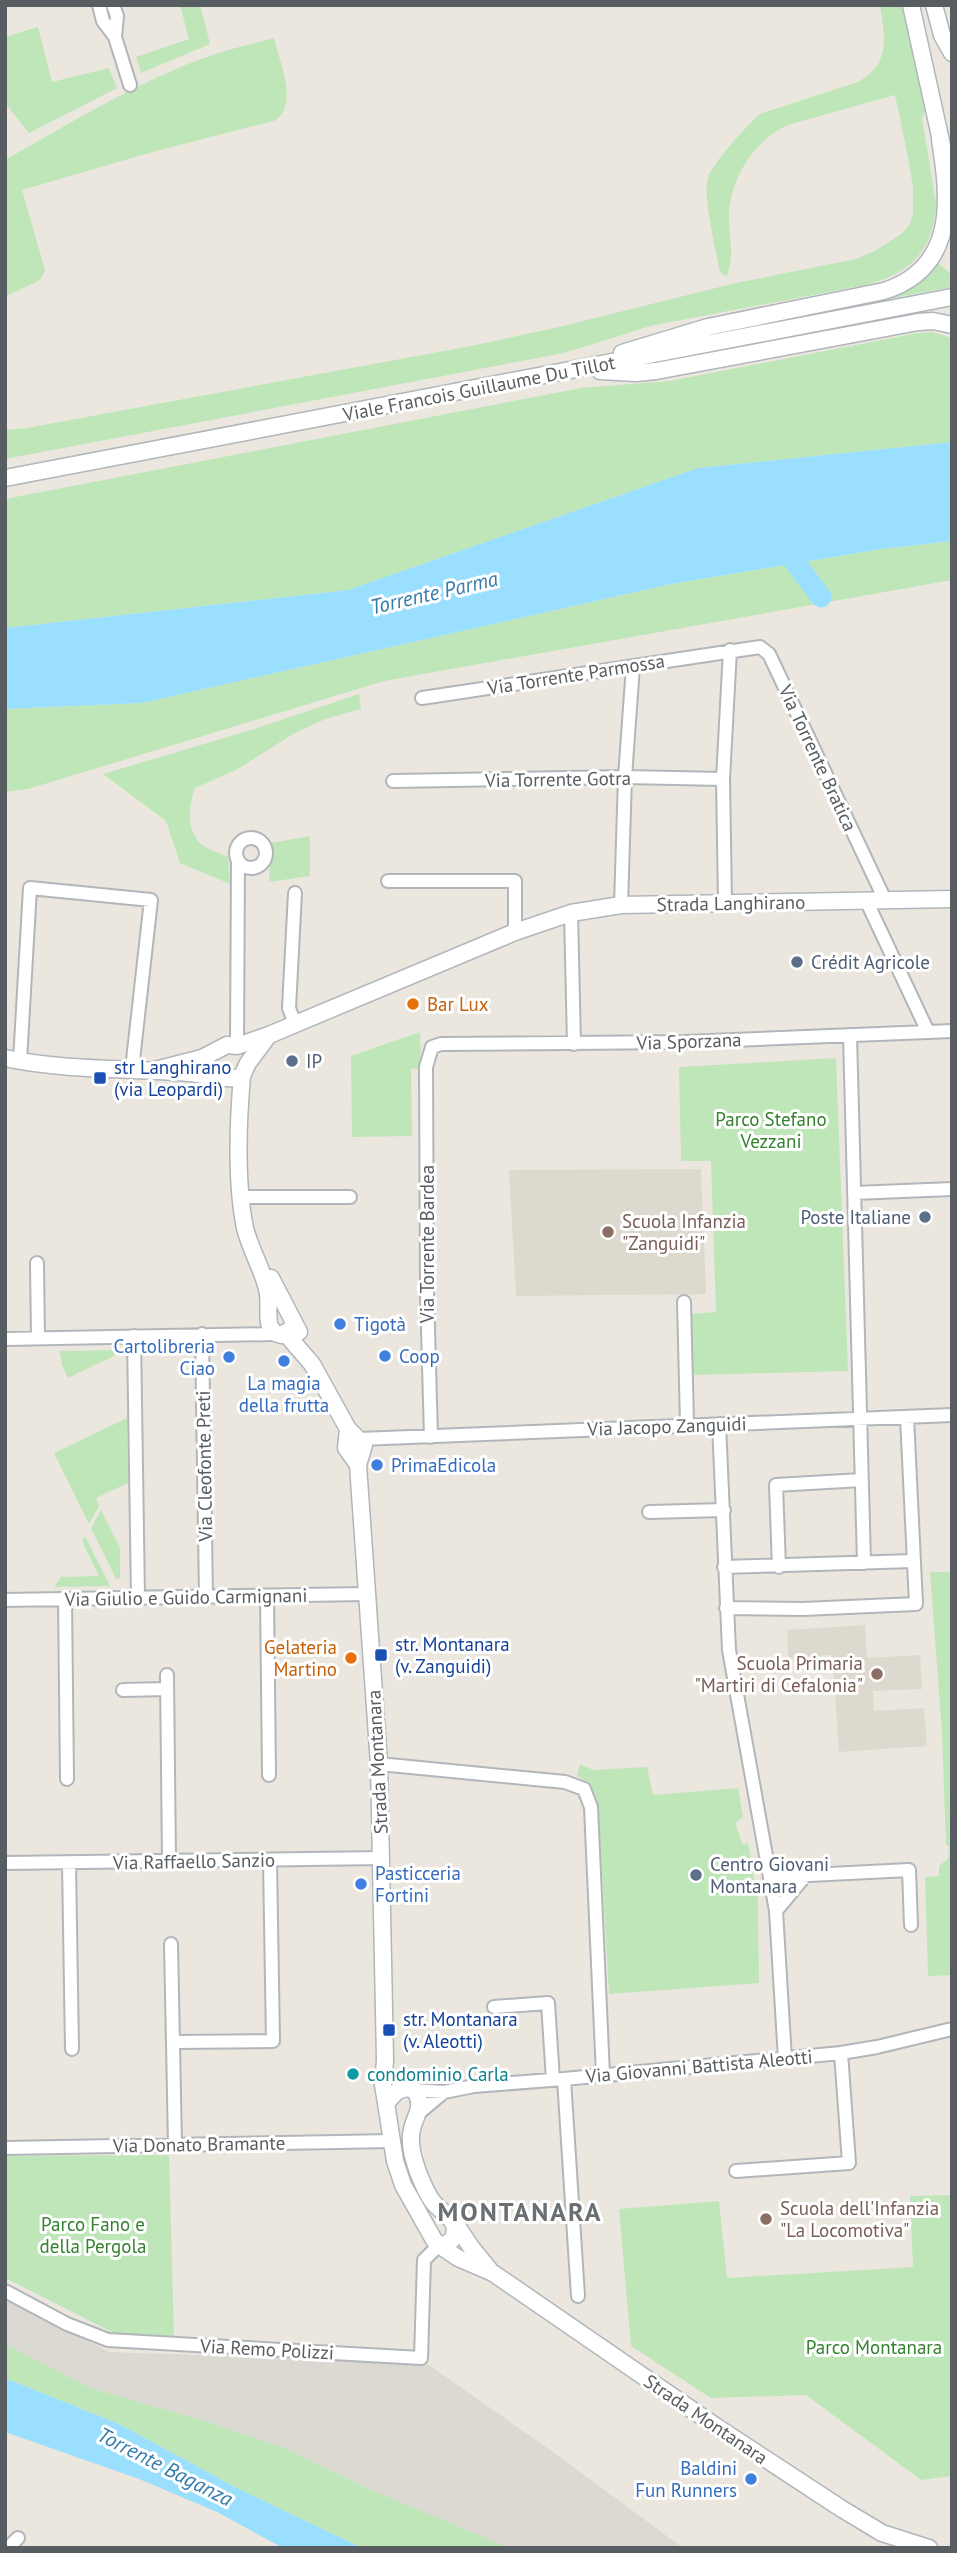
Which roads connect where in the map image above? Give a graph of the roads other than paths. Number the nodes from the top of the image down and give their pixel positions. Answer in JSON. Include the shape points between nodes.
{"nodes":[{"id":1,"x":99,"y":5,"type":"edge"},
{"id":2,"x":113,"y":5,"type":"edge"},
{"id":3,"x":911,"y":5,"type":"edge"},
{"id":4,"x":922,"y":5,"type":"edge"},
{"id":5,"x":934,"y":5,"type":"edge"},
{"id":6,"x":115,"y":37,"type":"junction"},
{"id":7,"x":952,"y":53,"type":"edge"},
{"id":8,"x":130,"y":85,"type":"dead end"},
{"id":9,"x":946,"y":143,"type":"edge"},
{"id":10,"x":952,"y":175,"type":"edge"},
{"id":11,"x":952,"y":297,"type":"edge"},
{"id":12,"x":952,"y":325,"type":"edge"},
{"id":13,"x":577,"y":370,"type":"junction"},
{"id":14,"x":5,"y":478,"type":"edge"},
{"id":15,"x":730,"y":650,"type":"junction"},
{"id":16,"x":633,"y":666,"type":"junction"},
{"id":17,"x":422,"y":698,"type":"dead end"},
{"id":18,"x":625,"y":777,"type":"junction"},
{"id":19,"x":723,"y":779,"type":"junction"},
{"id":20,"x":393,"y":781,"type":"dead end"},
{"id":21,"x":238,"y":860,"type":"dead end"},
{"id":22,"x":388,"y":881,"type":"dead end"},
{"id":23,"x":295,"y":893,"type":"dead end"},
{"id":24,"x":952,"y":899,"type":"edge"},
{"id":25,"x":866,"y":900,"type":"junction"},
{"id":26,"x":885,"y":900,"type":"junction"},
{"id":27,"x":725,"y":903,"type":"junction"},
{"id":28,"x":621,"y":905,"type":"junction"},
{"id":29,"x":570,"y":912,"type":"junction"},
{"id":30,"x":515,"y":932,"type":"junction"},
{"id":31,"x":295,"y":1024,"type":"junction"},
{"id":32,"x":952,"y":1031,"type":"edge"},
{"id":33,"x":928,"y":1032,"type":"junction"},
{"id":34,"x":269,"y":1035,"type":"junction"},
{"id":35,"x":850,"y":1035,"type":"junction"},
{"id":36,"x":574,"y":1044,"type":"junction"},
{"id":37,"x":237,"y":1046,"type":"junction"},
{"id":38,"x":217,"y":1051,"type":"junction"},
{"id":39,"x":429,"y":1052,"type":"joint"},
{"id":40,"x":13,"y":1060,"type":"edge"},
{"id":41,"x":132,"y":1069,"type":"junction"},
{"id":42,"x":155,"y":1070,"type":"junction"},
{"id":43,"x":234,"y":1074,"type":"junction"},
{"id":44,"x":952,"y":1189,"type":"edge"},
{"id":45,"x":854,"y":1193,"type":"junction"},
{"id":46,"x":241,"y":1197,"type":"junction"},
{"id":47,"x":350,"y":1197,"type":"dead end"},
{"id":48,"x":251,"y":1246,"type":"junction"},
{"id":49,"x":37,"y":1263,"type":"dead end"},
{"id":50,"x":684,"y":1302,"type":"dead end"},
{"id":51,"x":269,"y":1316,"type":"junction"},
{"id":52,"x":286,"y":1326,"type":"junction"},
{"id":53,"x":241,"y":1333,"type":"junction"},
{"id":54,"x":202,"y":1334,"type":"junction"},
{"id":55,"x":134,"y":1336,"type":"junction"},
{"id":56,"x":38,"y":1338,"type":"junction"},
{"id":57,"x":5,"y":1339,"type":"edge"},
{"id":58,"x":952,"y":1415,"type":"edge"},
{"id":59,"x":907,"y":1417,"type":"junction"},
{"id":60,"x":859,"y":1418,"type":"junction"},
{"id":61,"x":687,"y":1424,"type":"junction"},
{"id":62,"x":719,"y":1424,"type":"junction"},
{"id":63,"x":431,"y":1437,"type":"junction"},
{"id":64,"x":356,"y":1447,"type":"junction"},
{"id":65,"x":861,"y":1480,"type":"junction"},
{"id":66,"x":724,"y":1510,"type":"junction"},
{"id":67,"x":649,"y":1512,"type":"dead end"},
{"id":68,"x":913,"y":1561,"type":"junction"},
{"id":69,"x":864,"y":1563,"type":"junction"},
{"id":70,"x":724,"y":1567,"type":"junction"},
{"id":71,"x":779,"y":1567,"type":"junction"},
{"id":72,"x":367,"y":1594,"type":"junction"},
{"id":73,"x":267,"y":1596,"type":"junction"},
{"id":74,"x":206,"y":1597,"type":"junction"},
{"id":75,"x":138,"y":1598,"type":"junction"},
{"id":76,"x":65,"y":1600,"type":"junction"},
{"id":77,"x":5,"y":1601,"type":"edge"},
{"id":78,"x":726,"y":1608,"type":"junction"},
{"id":79,"x":167,"y":1675,"type":"dead end"},
{"id":80,"x":167,"y":1689,"type":"junction"},
{"id":81,"x":124,"y":1690,"type":"dead end"},
{"id":82,"x":379,"y":1764,"type":"junction"},
{"id":83,"x":269,"y":1775,"type":"dead end"},
{"id":84,"x":67,"y":1779,"type":"dead end"},
{"id":85,"x":382,"y":1858,"type":"junction"},
{"id":86,"x":270,"y":1860,"type":"junction"},
{"id":87,"x":169,"y":1861,"type":"junction"},
{"id":88,"x":5,"y":1863,"type":"edge"},
{"id":89,"x":69,"y":1863,"type":"junction"},
{"id":90,"x":806,"y":1875,"type":"junction"},
{"id":91,"x":770,"y":1877,"type":"junction"},
{"id":92,"x":776,"y":1911,"type":"junction"},
{"id":93,"x":911,"y":1925,"type":"dead end"},
{"id":94,"x":171,"y":1944,"type":"dead end"},
{"id":95,"x":494,"y":2007,"type":"dead end"},
{"id":96,"x":952,"y":2029,"type":"edge"},
{"id":97,"x":173,"y":2042,"type":"junction"},
{"id":98,"x":72,"y":2049,"type":"dead end"},
{"id":99,"x":841,"y":2053,"type":"junction"},
{"id":100,"x":785,"y":2059,"type":"junction"},
{"id":101,"x":386,"y":2060,"type":"junction"},
{"id":102,"x":603,"y":2075,"type":"junction"},
{"id":103,"x":559,"y":2079,"type":"junction"},
{"id":104,"x":411,"y":2089,"type":"junction"},
{"id":105,"x":444,"y":2092,"type":"junction"},
{"id":106,"x":386,"y":2103,"type":"junction"},
{"id":107,"x":420,"y":2112,"type":"junction"},
{"id":108,"x":393,"y":2141,"type":"junction"},
{"id":109,"x":174,"y":2145,"type":"junction"},
{"id":110,"x":5,"y":2147,"type":"edge"},
{"id":111,"x":736,"y":2171,"type":"dead end"},
{"id":112,"x":453,"y":2221,"type":"junction"},
{"id":113,"x":439,"y":2245,"type":"junction"},
{"id":114,"x":493,"y":2273,"type":"junction"},
{"id":115,"x":5,"y":2291,"type":"edge"},
{"id":116,"x":578,"y":2296,"type":"dead end"},
{"id":117,"x":929,"y":2548,"type":"edge"}],
"edges":[{"from":1,"to":6,"type":"street","via":[[103,21]]},
{"from":2,"to":6,"type":"street"},
{"from":3,"to":9,"type":"street"},
{"from":4,"to":9,"type":"street"},
{"from":5,"to":7,"type":"street"},
{"from":6,"to":8,"type":"street"},
{"from":9,"to":10,"type":"street"},
{"from":9,"to":13,"type":"street","via":[[946,222],[933,255],[909,279],[884,291],[698,329]]},
{"from":11,"to":13,"type":"street","name":"Viale Francois Guillaume Du Tillot"},
{"from":12,"to":13,"type":"street","via":[[910,323],[643,373]]},
{"from":13,"to":14,"type":"street","name":"Viale Francois Guillaume Du Tillot"},
{"from":15,"to":16,"type":"street","name":"Via Torrente Parmossa"},
{"from":15,"to":19,"type":"street"},
{"from":15,"to":26,"type":"street","name":"Via Torrente Bratica","via":[[760,647],[769,654]]},
{"from":16,"to":17,"type":"street","name":"Via Torrente Parmossa"},
{"from":16,"to":18,"type":"street"},
{"from":18,"to":19,"type":"street","name":"Via Torrente Gotra"},
{"from":18,"to":20,"type":"street","name":"Via Torrente Gotra"},
{"from":18,"to":28,"type":"street"},
{"from":19,"to":27,"type":"street"},
{"from":21,"to":37,"type":"street"},
{"from":22,"to":30,"type":"street","via":[[515,881]]},
{"from":23,"to":31,"type":"street","via":[[289,1007]]},
{"from":24,"to":26,"type":"street","name":"Strada Langhirano"},
{"from":25,"to":26,"type":"street","name":"Strada Langhirano"},
{"from":25,"to":27,"type":"street","name":"Strada Langhirano"},
{"from":25,"to":33,"type":"street"},
{"from":27,"to":28,"type":"street","name":"Strada Langhirano"},
{"from":28,"to":29,"type":"street","name":"Strada Langhirano"},
{"from":29,"to":30,"type":"street","name":"Strada Langhirano"},
{"from":29,"to":36,"type":"street"},
{"from":30,"to":31,"type":"street","name":"Strada Langhirano"},
{"from":31,"to":34,"type":"street","name":"Strada Langhirano"},
{"from":32,"to":33,"type":"street","name":"Via Sporzana"},
{"from":33,"to":35,"type":"street","name":"Via Sporzana"},
{"from":34,"to":37,"type":"street","name":"Strada Langhirano"},
{"from":34,"to":43,"type":"street"},
{"from":35,"to":36,"type":"street","name":"Via Sporzana"},
{"from":35,"to":45,"type":"street"},
{"from":36,"to":39,"type":"street","name":"Via Sporzana","via":[[441,1044]]},
{"from":37,"to":38,"type":"street","name":"Strada Langhirano"},
{"from":37,"to":43,"type":"street","via":[[245,1053]]},
{"from":38,"to":42,"type":"street","name":"Strada Langhirano"},
{"from":38,"to":43,"type":"street","via":[[214,1068]]},
{"from":39,"to":63,"type":"street","name":"Via Torrente Bardea"},
{"from":40,"to":41,"type":"street","name":"Strada Langhirano"},
{"from":40,"to":41,"type":"street","via":[[30,888],[151,900]]},
{"from":41,"to":42,"type":"street","name":"Strada Langhirano"},
{"from":42,"to":43,"type":"street","name":"Strada Langhirano"},
{"from":43,"to":46,"type":"street","name":"Strada Montanara"},
{"from":44,"to":45,"type":"street"},
{"from":45,"to":60,"type":"street"},
{"from":46,"to":47,"type":"street"},
{"from":46,"to":48,"type":"street","name":"Strada Montanara"},
{"from":48,"to":51,"type":"street","name":"Strada Montanara","via":[[268,1290]]},
{"from":48,"to":52,"type":"street","name":"Strada Montanara","via":[[269,1274]]},
{"from":49,"to":56,"type":"street"},
{"from":50,"to":61,"type":"street"},
{"from":51,"to":52,"type":"street","via":[[282,1309]]},
{"from":51,"to":53,"type":"street"},
{"from":52,"to":53,"type":"street"},
{"from":52,"to":64,"type":"street","name":"Strada Montanara","via":[[303,1338]]},
{"from":53,"to":54,"type":"street"},
{"from":54,"to":55,"type":"street"},
{"from":54,"to":74,"type":"street","name":"Via Cleofonte Preti"},
{"from":55,"to":56,"type":"street"},
{"from":55,"to":75,"type":"street"},
{"from":56,"to":57,"type":"street"},
{"from":58,"to":59,"type":"street","name":"Via Jacopo Zanguidi"},
{"from":59,"to":60,"type":"street","name":"Via Jacopo Zanguidi"},
{"from":59,"to":68,"type":"street"},
{"from":60,"to":62,"type":"street","name":"Via Jacopo Zanguidi"},
{"from":60,"to":65,"type":"street"},
{"from":61,"to":62,"type":"street","name":"Via Jacopo Zanguidi"},
{"from":61,"to":63,"type":"street","name":"Via Jacopo Zanguidi"},
{"from":62,"to":66,"type":"street"},
{"from":63,"to":64,"type":"street","name":"Via Jacopo Zanguidi","via":[[382,1439]]},
{"from":64,"to":72,"type":"street","name":"Strada Montanara"},
{"from":65,"to":69,"type":"street"},
{"from":65,"to":71,"type":"street","via":[[776,1485]]},
{"from":66,"to":67,"type":"street"},
{"from":66,"to":70,"type":"street"},
{"from":68,"to":69,"type":"street"},
{"from":68,"to":78,"type":"street","via":[[916,1604]]},
{"from":69,"to":71,"type":"street"},
{"from":70,"to":71,"type":"street"},
{"from":70,"to":78,"type":"street"},
{"from":72,"to":73,"type":"street","name":"Via Giulio e Guido Carmignani"},
{"from":72,"to":82,"type":"street","name":"Strada Montanara"},
{"from":73,"to":74,"type":"street","name":"Via Giulio e Guido Carmignani"},
{"from":73,"to":83,"type":"street"},
{"from":74,"to":75,"type":"street","name":"Via Giulio e Guido Carmignani"},
{"from":75,"to":76,"type":"street","name":"Via Giulio e Guido Carmignani"},
{"from":76,"to":77,"type":"street","name":"Via Giulio e Guido Carmignani"},
{"from":76,"to":84,"type":"street"},
{"from":78,"to":91,"type":"street","via":[[729,1650]]},
{"from":79,"to":80,"type":"street"},
{"from":80,"to":81,"type":"street"},
{"from":80,"to":87,"type":"street"},
{"from":82,"to":85,"type":"street","name":"Strada Montanara"},
{"from":82,"to":102,"type":"street","via":[[565,1782],[584,1789],[591,1807]]},
{"from":85,"to":86,"type":"street","name":"Via Raffaello Sanzio"},
{"from":85,"to":101,"type":"street","name":"Strada Montanara"},
{"from":86,"to":87,"type":"street","name":"Via Raffaello Sanzio"},
{"from":86,"to":97,"type":"street","via":[[273,2041]]},
{"from":87,"to":89,"type":"street","name":"Via Raffaello Sanzio"},
{"from":88,"to":89,"type":"street","name":"Via Raffaello Sanzio"},
{"from":89,"to":98,"type":"street"},
{"from":90,"to":91,"type":"street"},
{"from":90,"to":92,"type":"street"},
{"from":90,"to":93,"type":"street","via":[[909,1870]]},
{"from":91,"to":92,"type":"street"},
{"from":92,"to":100,"type":"street"},
{"from":94,"to":97,"type":"street"},
{"from":95,"to":103,"type":"street","via":[[548,2003]]},
{"from":96,"to":99,"type":"street","name":"Via Giovanni Battista Aleotti"},
{"from":97,"to":109,"type":"street"},
{"from":99,"to":100,"type":"street","name":"Via Giovanni Battista Aleotti"},
{"from":99,"to":111,"type":"street","via":[[849,2162]]},
{"from":100,"to":102,"type":"street","name":"Via Giovanni Battista Aleotti"},
{"from":101,"to":104,"type":"street","name":"Strada Montanara"},
{"from":101,"to":106,"type":"street","name":"Strada Montanara"},
{"from":102,"to":103,"type":"street","name":"Via Giovanni Battista Aleotti"},
{"from":103,"to":105,"type":"street","name":"Via Giovanni Battista Aleotti","via":[[474,2085]]},
{"from":103,"to":116,"type":"street"},
{"from":104,"to":105,"type":"street","name":"Via Giovanni Battista Aleotti"},
{"from":104,"to":106,"type":"street","via":[[390,2096]]},
{"from":104,"to":107,"type":"street","name":"Strada Montanara","via":[[421,2103]]},
{"from":105,"to":107,"type":"street","name":"Via Giovanni Battista Aleotti"},
{"from":106,"to":108,"type":"street","name":"Strada Montanara"},
{"from":107,"to":112,"type":"street","name":"Strada Montanara","via":[[411,2135],[412,2155],[431,2200]]},
{"from":108,"to":109,"type":"street","name":"Via Donato Bramante"},
{"from":108,"to":113,"type":"street","name":"Strada Montanara","via":[[403,2185]]},
{"from":109,"to":110,"type":"street","name":"Via Donato Bramante"},
{"from":112,"to":113,"type":"street","via":[[453,2240]]},
{"from":112,"to":114,"type":"street","name":"Strada Montanara"},
{"from":113,"to":114,"type":"street","name":"Strada Montanara"},
{"from":113,"to":115,"type":"street","name":"Via Remo Polizzi","via":[[424,2260],[421,2358],[108,2340],[66,2324]]},
{"from":114,"to":117,"type":"street","name":"Strada Montanara","via":[[842,2508],[882,2533]]}]}
